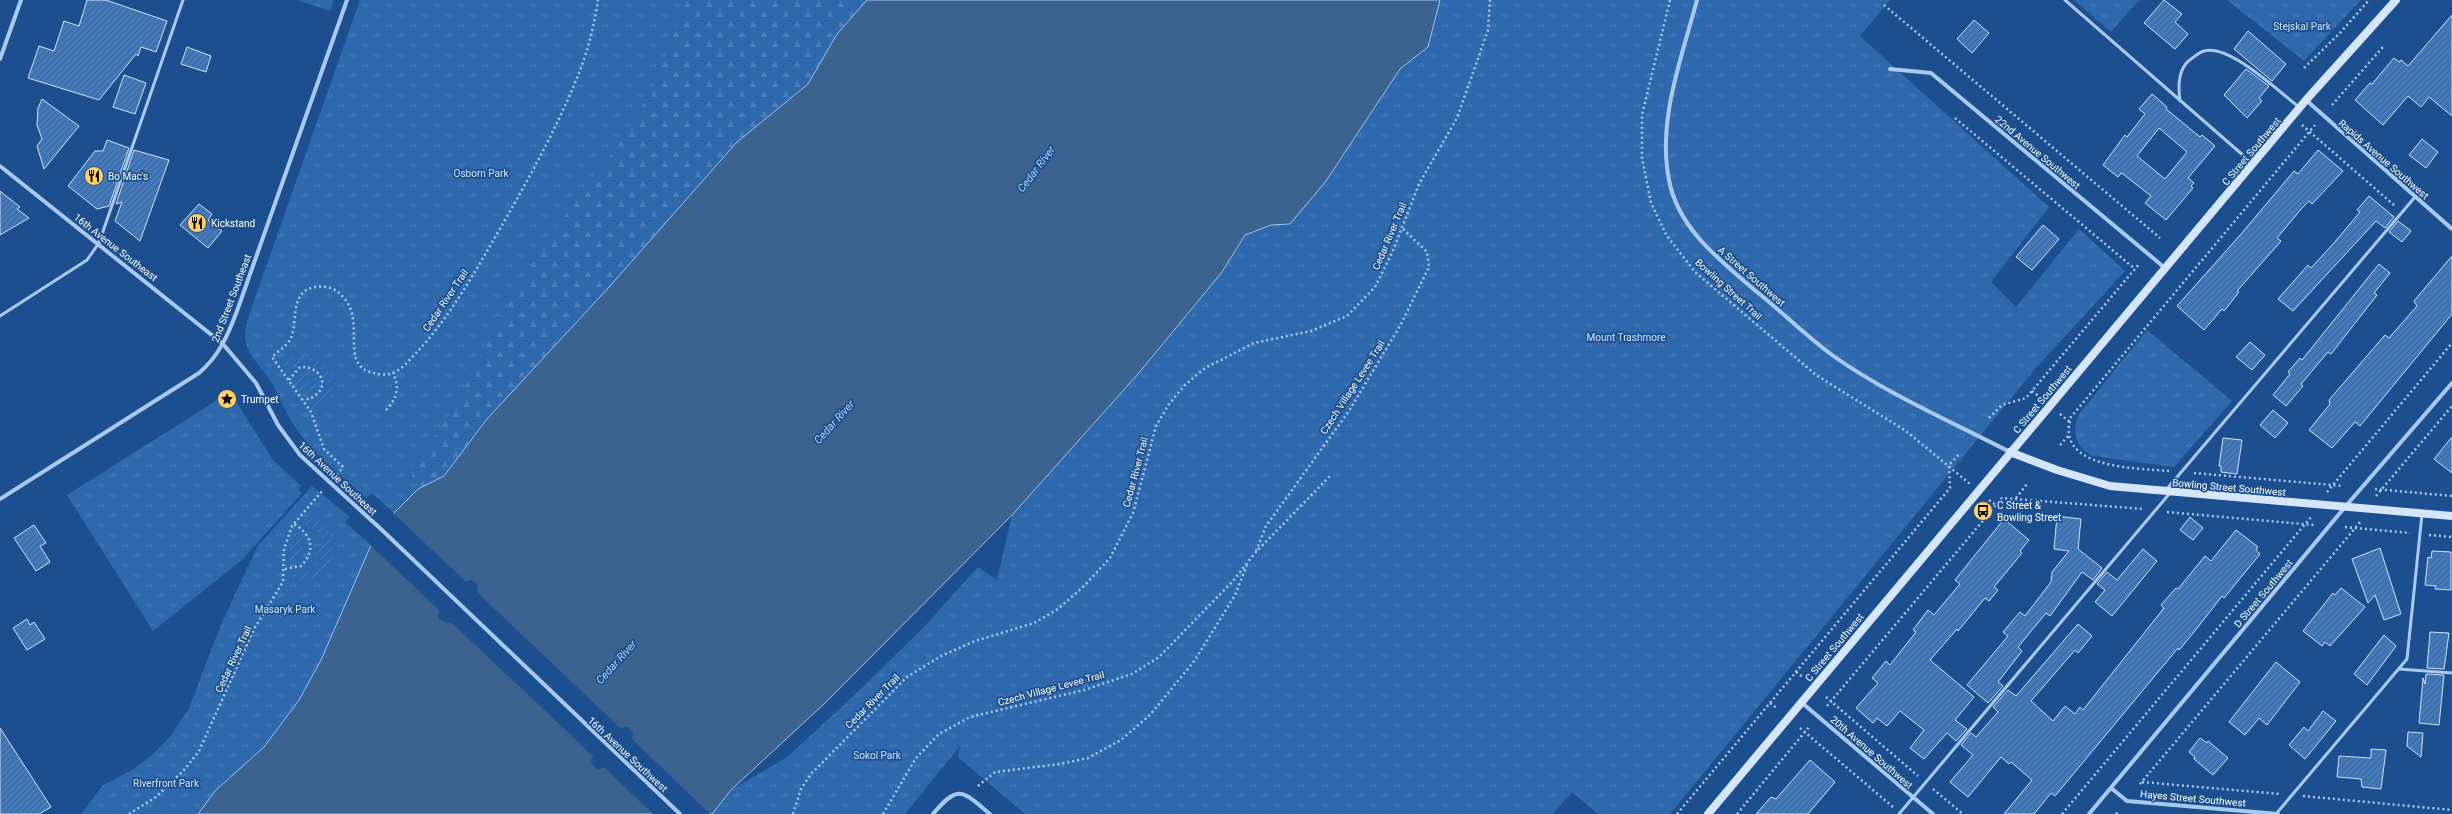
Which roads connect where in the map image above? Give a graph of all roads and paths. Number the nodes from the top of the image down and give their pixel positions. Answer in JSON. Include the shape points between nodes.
{"nodes":[{"id":1,"x":21,"y":0,"type":"edge"},
{"id":2,"x":184,"y":0,"type":"edge"},
{"id":3,"x":347,"y":0,"type":"edge"},
{"id":4,"x":598,"y":0,"type":"edge"},
{"id":5,"x":1490,"y":0,"type":"edge"},
{"id":6,"x":1670,"y":0,"type":"edge"},
{"id":7,"x":1697,"y":0,"type":"edge"},
{"id":8,"x":2065,"y":0,"type":"edge"},
{"id":9,"x":2369,"y":0,"type":"edge"},
{"id":10,"x":2396,"y":0,"type":"edge"},
{"id":11,"x":1884,"y":5,"type":"dead end"},
{"id":12,"x":2383,"y":47,"type":"dead end"},
{"id":13,"x":0,"y":59,"type":"edge"},
{"id":14,"x":2304,"y":68,"type":"dead end"},
{"id":15,"x":1890,"y":69,"type":"dead end"},
{"id":16,"x":2306,"y":100,"type":"junction"},
{"id":17,"x":2180,"y":101,"type":"junction"},
{"id":18,"x":2332,"y":105,"type":"dead end"},
{"id":19,"x":2300,"y":108,"type":"junction"},
{"id":20,"x":1955,"y":118,"type":"dead end"},
{"id":21,"x":2302,"y":125,"type":"dead end"},
{"id":22,"x":2315,"y":125,"type":"dead end"},
{"id":23,"x":2310,"y":132,"type":"junction"},
{"id":24,"x":2253,"y":164,"type":"junction"},
{"id":25,"x":0,"y":166,"type":"edge"},
{"id":26,"x":2415,"y":197,"type":"junction"},
{"id":27,"x":2402,"y":212,"type":"junction"},
{"id":28,"x":1402,"y":228,"type":"junction"},
{"id":29,"x":2452,"y":229,"type":"edge"},
{"id":30,"x":2160,"y":238,"type":"dead end"},
{"id":31,"x":98,"y":243,"type":"junction"},
{"id":32,"x":2140,"y":263,"type":"dead end"},
{"id":33,"x":2135,"y":269,"type":"junction"},
{"id":34,"x":2167,"y":269,"type":"junction"},
{"id":35,"x":0,"y":316,"type":"edge"},
{"id":36,"x":2452,"y":343,"type":"edge"},
{"id":37,"x":224,"y":344,"type":"junction"},
{"id":38,"x":393,"y":373,"type":"junction"},
{"id":39,"x":289,"y":380,"type":"junction"},
{"id":40,"x":2452,"y":383,"type":"edge"},
{"id":41,"x":2032,"y":391,"type":"junction"},
{"id":42,"x":2040,"y":397,"type":"dead end"},
{"id":43,"x":303,"y":400,"type":"junction"},
{"id":44,"x":2452,"y":406,"type":"edge"},
{"id":45,"x":386,"y":410,"type":"dead end"},
{"id":46,"x":2060,"y":414,"type":"dead end"},
{"id":47,"x":1989,"y":418,"type":"dead end"},
{"id":48,"x":2070,"y":422,"type":"junction"},
{"id":49,"x":2068,"y":435,"type":"junction"},
{"id":50,"x":2060,"y":445,"type":"dead end"},
{"id":51,"x":2010,"y":452,"type":"junction"},
{"id":52,"x":1959,"y":454,"type":"dead end"},
{"id":53,"x":1949,"y":465,"type":"junction"},
{"id":54,"x":2182,"y":472,"type":"junction"},
{"id":55,"x":339,"y":473,"type":"dead end"},
{"id":56,"x":1331,"y":475,"type":"dead end"},
{"id":57,"x":1963,"y":478,"type":"dead end"},
{"id":58,"x":2028,"y":484,"type":"dead end"},
{"id":59,"x":2333,"y":485,"type":"junction"},
{"id":60,"x":2343,"y":486,"type":"dead end"},
{"id":61,"x":2373,"y":489,"type":"dead end"},
{"id":62,"x":2382,"y":490,"type":"junction"},
{"id":63,"x":320,"y":492,"type":"dead end"},
{"id":64,"x":2168,"y":492,"type":"junction"},
{"id":65,"x":2327,"y":492,"type":"dead end"},
{"id":66,"x":2452,"y":496,"type":"edge"},
{"id":67,"x":2376,"y":497,"type":"dead end"},
{"id":68,"x":2016,"y":498,"type":"junction"},
{"id":69,"x":0,"y":499,"type":"edge"},
{"id":70,"x":1989,"y":500,"type":"dead end"},
{"id":71,"x":1996,"y":505,"type":"junction"},
{"id":72,"x":2345,"y":507,"type":"junction"},
{"id":73,"x":2155,"y":511,"type":"junction"},
{"id":74,"x":2422,"y":513,"type":"junction"},
{"id":75,"x":2452,"y":516,"type":"edge"},
{"id":76,"x":2311,"y":517,"type":"dead end"},
{"id":77,"x":2361,"y":521,"type":"dead end"},
{"id":78,"x":294,"y":524,"type":"junction"},
{"id":79,"x":2305,"y":524,"type":"junction"},
{"id":80,"x":2314,"y":525,"type":"dead end"},
{"id":81,"x":2345,"y":527,"type":"dead end"},
{"id":82,"x":2355,"y":528,"type":"junction"},
{"id":83,"x":2420,"y":534,"type":"junction"},
{"id":84,"x":2452,"y":537,"type":"edge"},
{"id":85,"x":1255,"y":553,"type":"junction"},
{"id":86,"x":1248,"y":562,"type":"junction"},
{"id":87,"x":285,"y":569,"type":"junction"},
{"id":88,"x":2399,"y":669,"type":"junction"},
{"id":89,"x":1796,"y":672,"type":"junction"},
{"id":90,"x":2452,"y":673,"type":"edge"},
{"id":91,"x":1804,"y":678,"type":"dead end"},
{"id":92,"x":1826,"y":697,"type":"dead end"},
{"id":93,"x":1831,"y":701,"type":"junction"},
{"id":94,"x":1801,"y":702,"type":"junction"},
{"id":95,"x":1770,"y":703,"type":"junction"},
{"id":96,"x":565,"y":706,"type":"joint"},
{"id":97,"x":1827,"y":706,"type":"dead end"},
{"id":98,"x":1778,"y":710,"type":"dead end"},
{"id":99,"x":1809,"y":727,"type":"dead end"},
{"id":100,"x":1800,"y":728,"type":"dead end"},
{"id":101,"x":1805,"y":732,"type":"junction"},
{"id":102,"x":1925,"y":782,"type":"junction"},
{"id":103,"x":2140,"y":784,"type":"dead end"},
{"id":104,"x":978,"y":786,"type":"dead end"},
{"id":105,"x":2111,"y":788,"type":"junction"},
{"id":106,"x":1912,"y":797,"type":"junction"},
{"id":107,"x":2212,"y":808,"type":"junction"},
{"id":108,"x":1899,"y":813,"type":"edge"},
{"id":109,"x":129,"y":814,"type":"edge"},
{"id":110,"x":680,"y":814,"type":"edge"},
{"id":111,"x":793,"y":814,"type":"edge"},
{"id":112,"x":883,"y":814,"type":"edge"},
{"id":113,"x":933,"y":814,"type":"edge"},
{"id":114,"x":990,"y":814,"type":"edge"},
{"id":115,"x":1677,"y":814,"type":"edge"},
{"id":116,"x":1708,"y":814,"type":"edge"},
{"id":117,"x":1737,"y":814,"type":"edge"},
{"id":118,"x":1933,"y":814,"type":"edge"},
{"id":119,"x":1963,"y":814,"type":"edge"},
{"id":120,"x":2062,"y":814,"type":"edge"},
{"id":121,"x":2089,"y":814,"type":"edge"},
{"id":122,"x":2212,"y":814,"type":"edge"},
{"id":123,"x":2277,"y":814,"type":"edge"}],
"edges":[{"from":1,"to":13,"type":"street"},
{"from":2,"to":31,"type":"lane"},
{"from":3,"to":37,"type":"street","name":"2nd Street Southeast"},
{"from":4,"to":38,"type":"path","name":"Cedar River Trail","via":[[589,44],[575,82],[521,193],[446,317],[408,361]]},
{"from":5,"to":28,"type":"path","name":"Cedar River Trail","via":[[1488,30],[1457,118],[1419,184]]},
{"from":6,"to":53,"type":"path","name":"Bowling Street Trail","via":[[1642,115],[1643,165],[1651,203],[1667,236],[1695,272],[1816,374],[1906,431]]},
{"from":7,"to":51,"type":"street","name":"A Street Southwest","via":[[1670,110],[1665,149],[1669,181],[1691,229],[1715,256],[1832,355],[1901,396]]},
{"from":8,"to":17,"type":"lane"},
{"from":9,"to":14,"type":"path"},
{"from":10,"to":16,"type":"main road","name":"C Street Southwest"},
{"from":11,"to":30,"type":"path"},
{"from":12,"to":18,"type":"path"},
{"from":15,"to":34,"type":"street","name":"22nd Avenue Southwest","via":[[1931,73]]},
{"from":16,"to":19,"type":"main road","name":"C Street Southwest"},
{"from":16,"to":26,"type":"street","name":"Rapids Avenue Southwest"},
{"from":17,"to":19,"type":"lane","via":[[2179,78],[2187,61],[2204,51],[2215,51],[2242,63]]},
{"from":17,"to":24,"type":"lane"},
{"from":19,"to":24,"type":"main road","name":"C Street Southwest"},
{"from":20,"to":33,"type":"path"},
{"from":21,"to":23,"type":"path"},
{"from":22,"to":23,"type":"path"},
{"from":23,"to":27,"type":"path"},
{"from":23,"to":48,"type":"path","via":[[2075,411]]},
{"from":24,"to":34,"type":"main road","name":"C Street Southwest"},
{"from":25,"to":31,"type":"street","name":"16th Avenue Southeast"},
{"from":26,"to":27,"type":"lane"},
{"from":26,"to":29,"type":"street","name":"Rapids Avenue Southwest"},
{"from":27,"to":54,"type":"lane"},
{"from":28,"to":85,"type":"path","name":"Czech Village Levee Trail","via":[[1427,252],[1429,267],[1400,326],[1349,411],[1266,526]]},
{"from":28,"to":111,"type":"path","name":"Cedar River Trail","via":[[1374,287],[1347,316],[1311,331],[1254,343],[1205,368],[1168,404],[1156,426],[1148,450],[1143,480],[1133,513],[1110,558],[1083,588],[1058,609],[1034,623],[941,656],[906,677],[811,774],[801,789]]},
{"from":31,"to":35,"type":"lane","via":[[87,260]]},
{"from":31,"to":37,"type":"street","name":"16th Avenue Southeast"},
{"from":32,"to":33,"type":"path"},
{"from":33,"to":41,"type":"path"},
{"from":34,"to":51,"type":"main road","name":"C Street Southwest"},
{"from":36,"to":59,"type":"path"},
{"from":37,"to":69,"type":"street","name":"2nd Street Southeast","via":[[199,373]]},
{"from":37,"to":96,"type":"street","name":"16th Avenue Southeast","via":[[256,383],[289,442],[316,471]]},
{"from":38,"to":39,"type":"path","via":[[378,374],[360,366],[354,353],[355,320],[351,306],[339,293],[322,287],[305,292],[299,298],[295,307],[291,337],[272,357]]},
{"from":38,"to":45,"type":"path","via":[[397,393]]},
{"from":39,"to":43,"type":"path"},
{"from":39,"to":43,"type":"path","via":[[300,367],[312,368],[319,374],[322,383],[320,392],[316,397]]},
{"from":40,"to":72,"type":"street","name":"D Street Southwest"},
{"from":41,"to":42,"type":"path"},
{"from":41,"to":47,"type":"path","via":[[2021,401],[2000,407]]},
{"from":43,"to":55,"type":"path","via":[[316,422],[324,449],[343,468]]},
{"from":44,"to":62,"type":"path"},
{"from":46,"to":48,"type":"path"},
{"from":48,"to":49,"type":"path"},
{"from":49,"to":50,"type":"path"},
{"from":49,"to":54,"type":"path","via":[[2078,453],[2092,460]]},
{"from":51,"to":64,"type":"main road","name":"Bowling Street Southwest","via":[[2083,479],[2110,486]]},
{"from":51,"to":94,"type":"main road","name":"C Street Southwest"},
{"from":52,"to":53,"type":"path"},
{"from":53,"to":57,"type":"path","name":"Bowling Street Trail"},
{"from":53,"to":89,"type":"path","via":[[1950,488]]},
{"from":54,"to":59,"type":"path"},
{"from":54,"to":64,"type":"lane"},
{"from":56,"to":85,"type":"path","name":"Czech Village Levee Trail"},
{"from":58,"to":68,"type":"path"},
{"from":59,"to":60,"type":"path"},
{"from":59,"to":65,"type":"path"},
{"from":61,"to":62,"type":"path"},
{"from":62,"to":66,"type":"path"},
{"from":62,"to":67,"type":"path"},
{"from":63,"to":78,"type":"path","name":"Cedar River Trail"},
{"from":64,"to":72,"type":"main road","name":"Bowling Street Southwest"},
{"from":64,"to":73,"type":"lane"},
{"from":68,"to":71,"type":"path","via":[[2004,497]]},
{"from":68,"to":73,"type":"path"},
{"from":70,"to":71,"type":"path"},
{"from":71,"to":93,"type":"path"},
{"from":72,"to":74,"type":"main road","name":"Bowling Street Southwest"},
{"from":72,"to":105,"type":"street","name":"D Street Southwest"},
{"from":73,"to":79,"type":"path"},
{"from":73,"to":102,"type":"lane"},
{"from":74,"to":75,"type":"main road","name":"Bowling Street Southwest"},
{"from":74,"to":83,"type":"lane"},
{"from":76,"to":79,"type":"path"},
{"from":77,"to":82,"type":"path"},
{"from":78,"to":87,"type":"path","name":"Cedar River Trail","via":[[284,549]]},
{"from":78,"to":87,"type":"path","via":[[307,534],[310,540],[310,554],[301,566]]},
{"from":79,"to":80,"type":"path"},
{"from":79,"to":120,"type":"path"},
{"from":81,"to":82,"type":"path"},
{"from":82,"to":83,"type":"path"},
{"from":82,"to":103,"type":"path"},
{"from":83,"to":84,"type":"path"},
{"from":83,"to":88,"type":"lane","via":[[2407,659]]},
{"from":85,"to":86,"type":"path","name":"Czech Village Levee Trail"},
{"from":86,"to":104,"type":"path","name":"Czech Village Levee Trail","via":[[1235,596],[1195,660],[1150,715],[1121,740],[1088,758],[995,772]]},
{"from":86,"to":112,"type":"path","name":"Czech Village Levee Trail","via":[[1233,581],[1159,657],[1132,674],[1084,690],[970,717],[940,734],[916,758]]},
{"from":87,"to":109,"type":"path","name":"Cedar River Trail","via":[[280,590],[254,630],[199,751],[185,769],[156,797]]},
{"from":88,"to":90,"type":"lane"},
{"from":88,"to":123,"type":"lane"},
{"from":89,"to":91,"type":"path"},
{"from":89,"to":95,"type":"path"},
{"from":92,"to":93,"type":"path"},
{"from":93,"to":97,"type":"path"},
{"from":93,"to":102,"type":"path"},
{"from":94,"to":106,"type":"street","name":"20th Avenue Southwest"},
{"from":94,"to":116,"type":"main road","name":"C Street Southwest"},
{"from":95,"to":98,"type":"path"},
{"from":95,"to":115,"type":"path"},
{"from":96,"to":110,"type":"street","name":"16th Avenue Southwest"},
{"from":99,"to":101,"type":"path"},
{"from":100,"to":101,"type":"path"},
{"from":101,"to":108,"type":"path"},
{"from":101,"to":117,"type":"path"},
{"from":102,"to":106,"type":"lane"},
{"from":102,"to":119,"type":"path"},
{"from":105,"to":107,"type":"street","name":"Hayes Street Southwest","via":[[2127,800]]},
{"from":105,"to":121,"type":"street","name":"D Street Southwest"},
{"from":106,"to":108,"type":"lane"},
{"from":106,"to":118,"type":"street","name":"20th Avenue Southwest"},
{"from":107,"to":122,"type":"lane"},
{"from":107,"to":123,"type":"street","name":"Hayes Street Southwest"},
{"from":113,"to":114,"type":"street","via":[[946,799],[958,793],[966,795]]}]}
